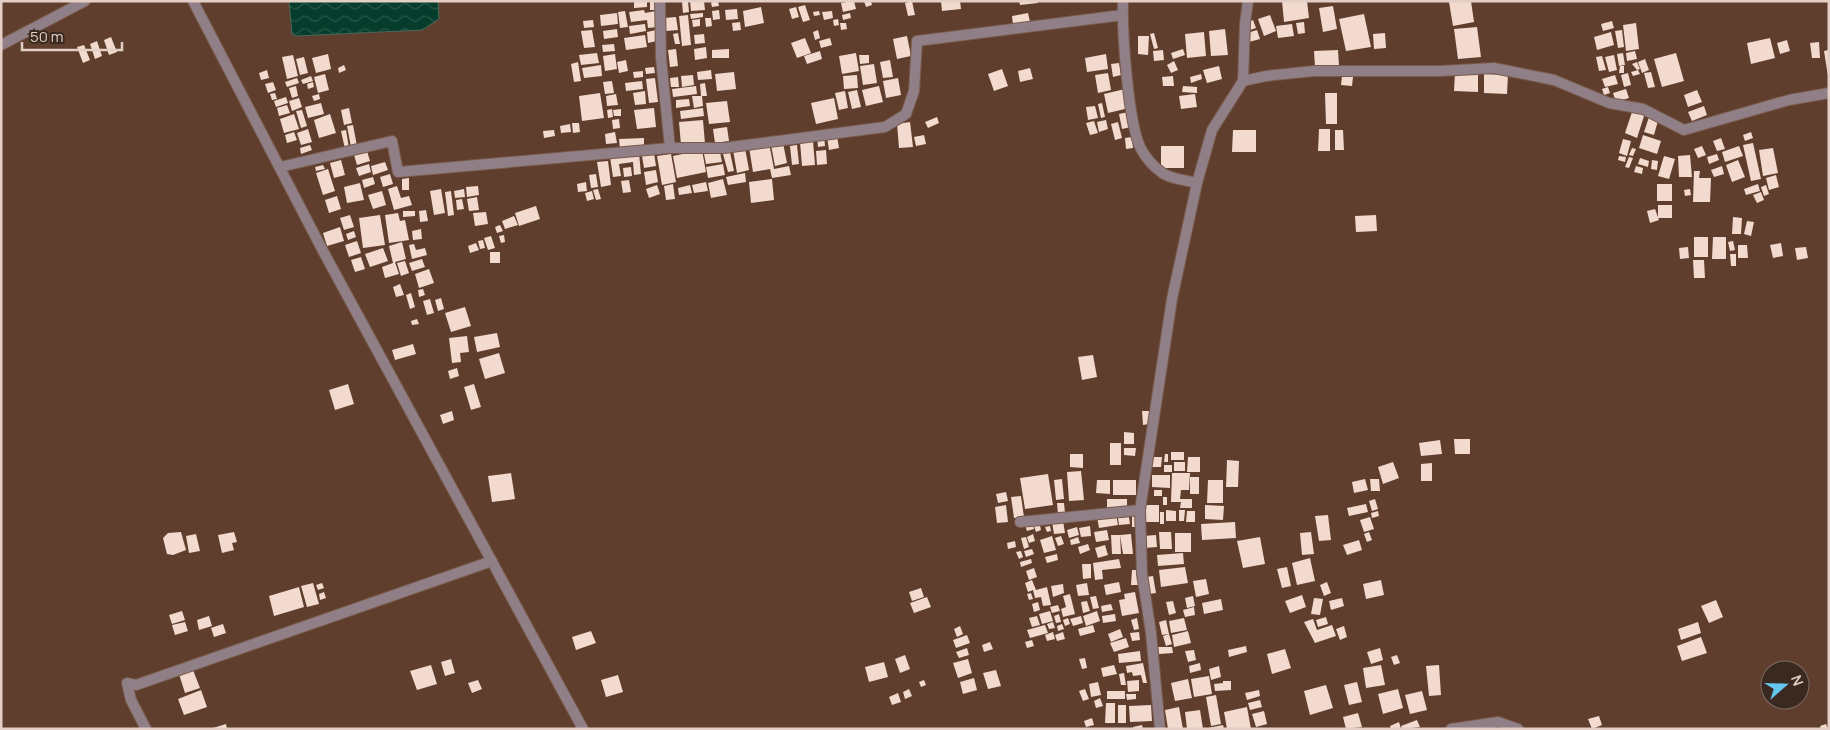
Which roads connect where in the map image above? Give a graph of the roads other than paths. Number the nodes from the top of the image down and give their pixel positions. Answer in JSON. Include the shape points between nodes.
{"nodes":[{"id":1,"x":85,"y":1,"type":"edge"},
{"id":2,"x":193,"y":1,"type":"edge"},
{"id":3,"x":660,"y":1,"type":"edge"},
{"id":4,"x":1124,"y":1,"type":"edge"},
{"id":5,"x":1248,"y":1,"type":"edge"},
{"id":6,"x":1123,"y":15,"type":"junction"},
{"id":7,"x":1,"y":45,"type":"edge"},
{"id":8,"x":1243,"y":81,"type":"junction"},
{"id":9,"x":1829,"y":93,"type":"edge"},
{"id":10,"x":670,"y":148,"type":"junction"},
{"id":11,"x":280,"y":167,"type":"junction"},
{"id":12,"x":1197,"y":183,"type":"junction"},
{"id":13,"x":1140,"y":510,"type":"junction"},
{"id":14,"x":1020,"y":522,"type":"dead end"},
{"id":15,"x":492,"y":561,"type":"junction"},
{"id":16,"x":146,"y":729,"type":"edge"},
{"id":17,"x":583,"y":729,"type":"edge"},
{"id":18,"x":1160,"y":729,"type":"edge"},
{"id":19,"x":1451,"y":729,"type":"edge"},
{"id":20,"x":1518,"y":729,"type":"edge"}],
"edges":[{"from":1,"to":7,"type":"street"},
{"from":2,"to":11,"type":"street"},
{"from":3,"to":10,"type":"street","via":[[661,58]]},
{"from":4,"to":6,"type":"street"},
{"from":5,"to":8,"type":"street","via":[[1244,23]]},
{"from":6,"to":10,"type":"street","via":[[916,41],[912,99],[906,114],[885,127],[724,148]]},
{"from":6,"to":12,"type":"street","via":[[1134,125],[1141,148],[1163,174]]},
{"from":8,"to":9,"type":"street","via":[[1314,71],[1494,68],[1554,80],[1609,103],[1643,109],[1684,130],[1789,100]]},
{"from":8,"to":12,"type":"street","via":[[1212,130]]},
{"from":10,"to":11,"type":"street","via":[[398,172],[392,141]]},
{"from":11,"to":15,"type":"street"},
{"from":12,"to":13,"type":"street","via":[[1172,299]]},
{"from":13,"to":14,"type":"street"},
{"from":13,"to":18,"type":"street","via":[[1142,574]]},
{"from":15,"to":16,"type":"street","via":[[136,685],[126,683],[130,700]]},
{"from":15,"to":17,"type":"street"},
{"from":19,"to":20,"type":"street","via":[[1498,722]]}]}
